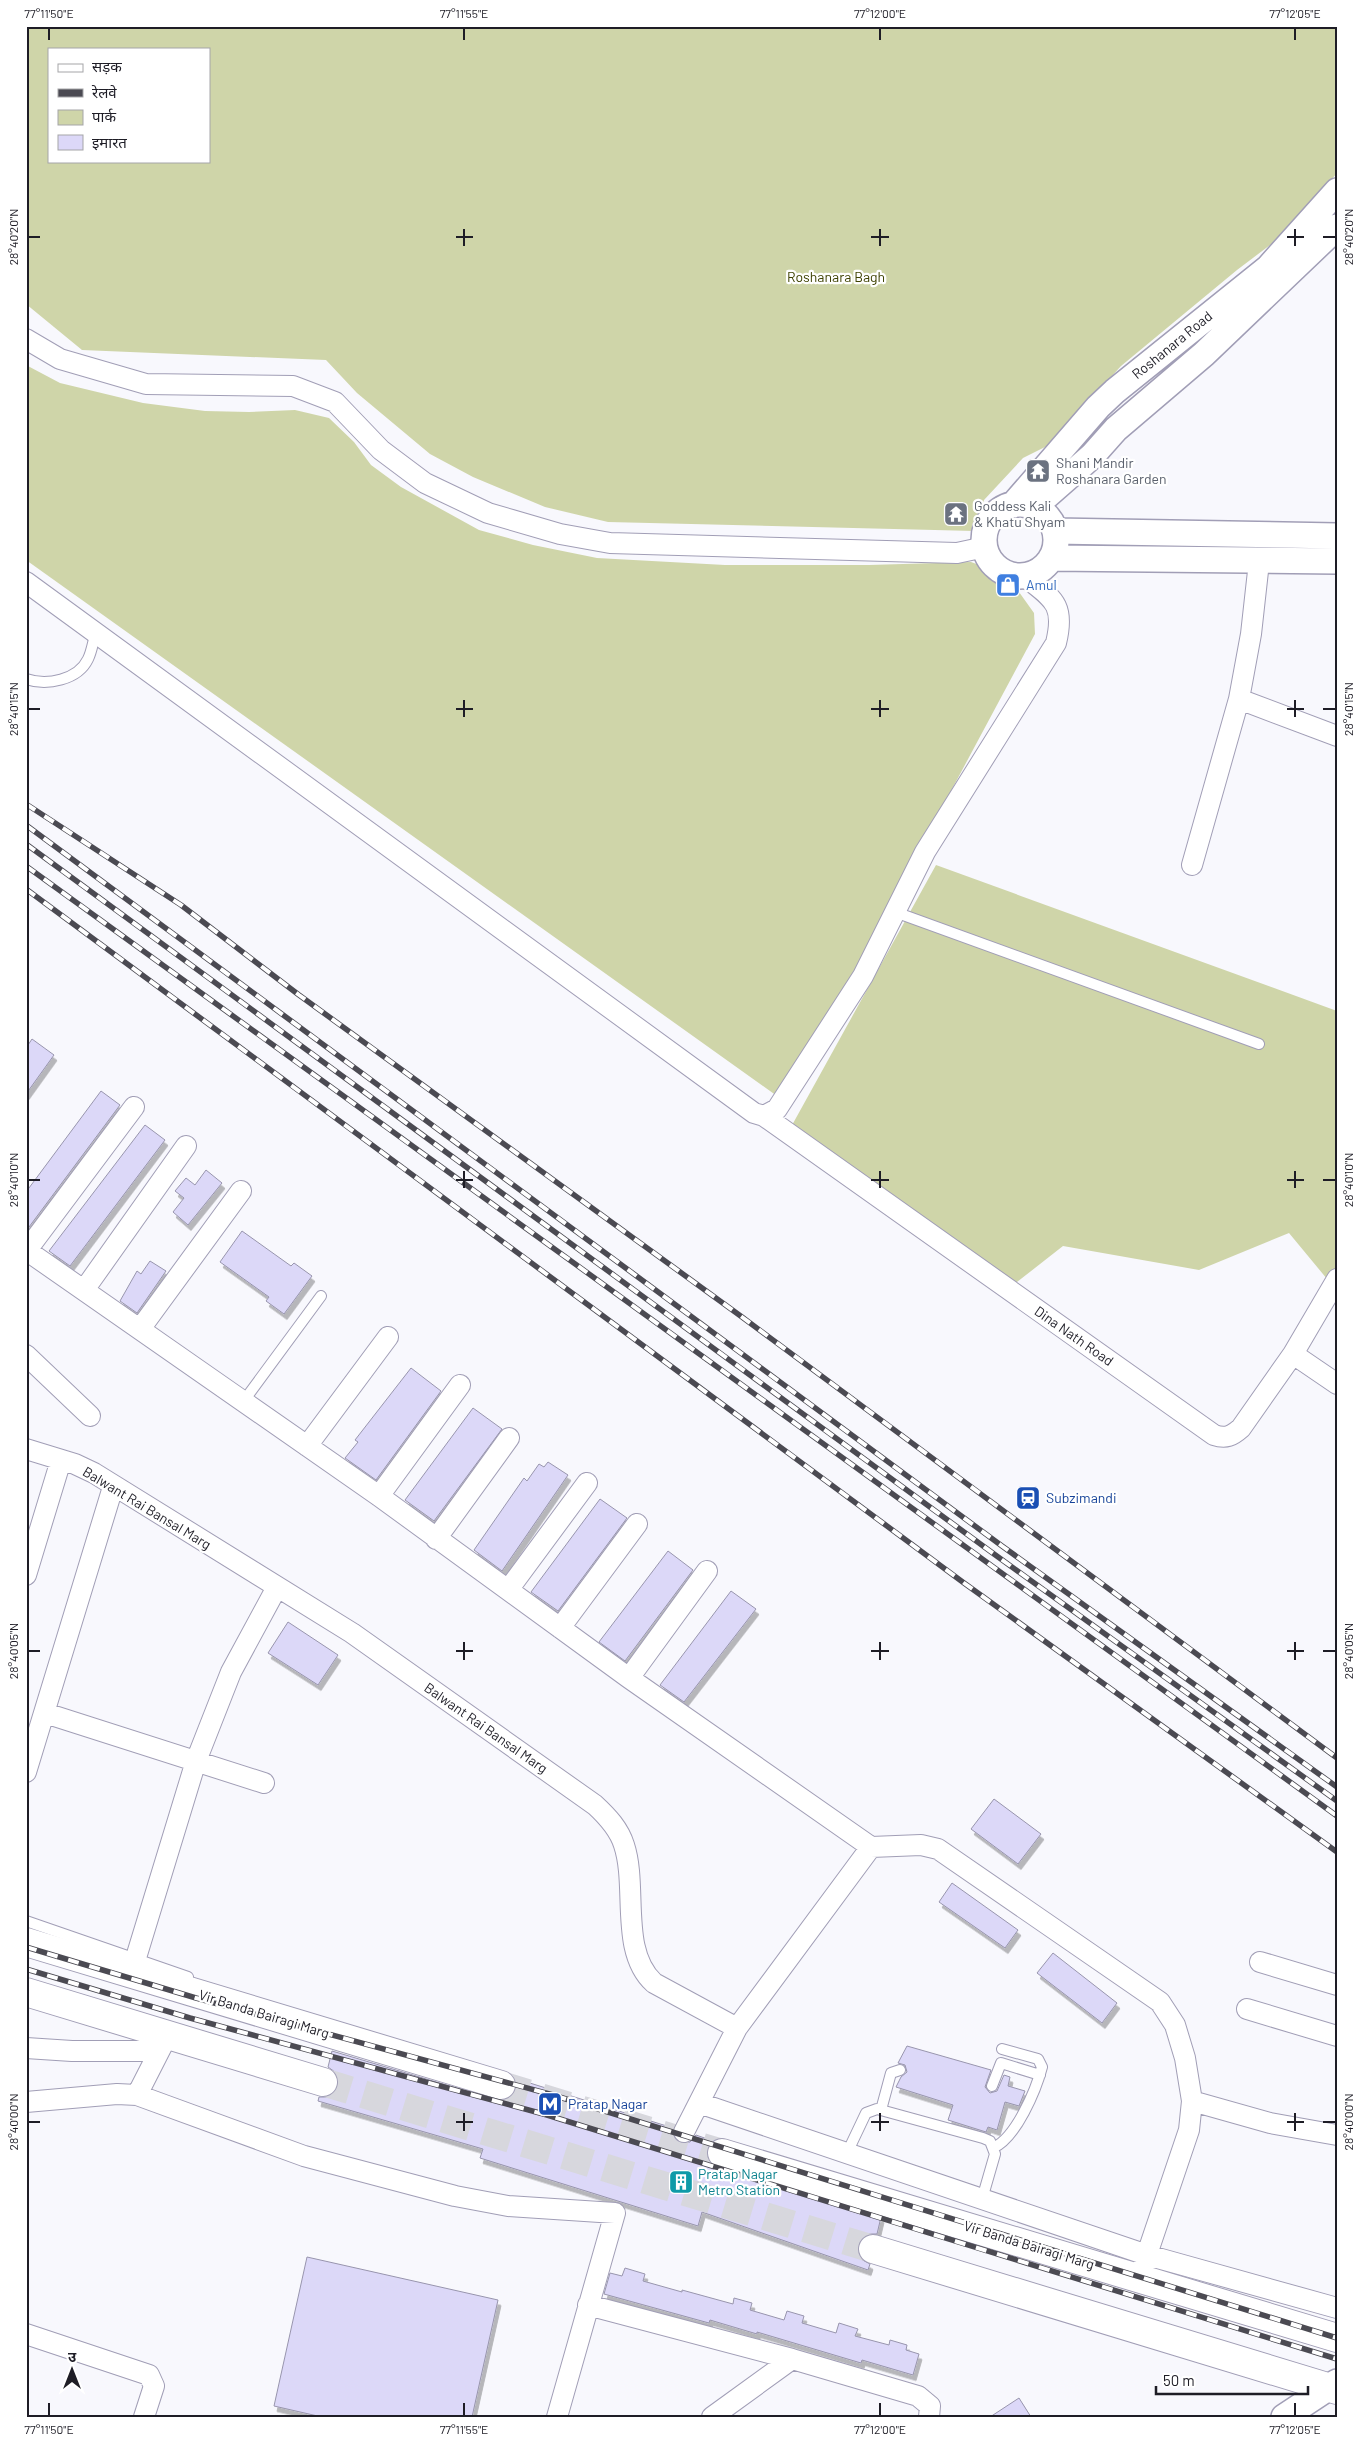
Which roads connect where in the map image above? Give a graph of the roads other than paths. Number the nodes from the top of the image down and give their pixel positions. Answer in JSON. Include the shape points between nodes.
{"nodes":[{"id":1,"x":1337,"y":191,"type":"edge"},
{"id":2,"x":1337,"y":227,"type":"edge"},
{"id":3,"x":26,"y":340,"type":"edge"},
{"id":4,"x":1024,"y":506,"type":"junction"},
{"id":5,"x":1055,"y":531,"type":"junction"},
{"id":6,"x":1337,"y":536,"type":"edge"},
{"id":7,"x":985,"y":547,"type":"junction"},
{"id":8,"x":1051,"y":558,"type":"junction"},
{"id":9,"x":1337,"y":561,"type":"edge"},
{"id":10,"x":1259,"y":562,"type":"junction"},
{"id":11,"x":1023,"y":575,"type":"junction"},
{"id":12,"x":26,"y":582,"type":"edge"},
{"id":13,"x":96,"y":632,"type":"junction"},
{"id":14,"x":26,"y":679,"type":"edge"},
{"id":15,"x":1239,"y":699,"type":"junction"},
{"id":16,"x":1337,"y":736,"type":"edge"},
{"id":17,"x":1192,"y":865,"type":"dead end"},
{"id":18,"x":895,"y":912,"type":"junction"},
{"id":19,"x":1259,"y":1044,"type":"dead end"},
{"id":20,"x":134,"y":1107,"type":"dead end"},
{"id":21,"x":764,"y":1116,"type":"junction"},
{"id":22,"x":186,"y":1146,"type":"dead end"},
{"id":23,"x":241,"y":1191,"type":"dead end"},
{"id":24,"x":27,"y":1250,"type":"edge"},
{"id":25,"x":1337,"y":1279,"type":"edge"},
{"id":26,"x":84,"y":1290,"type":"junction"},
{"id":27,"x":321,"y":1296,"type":"dead end"},
{"id":28,"x":1331,"y":1301,"type":"edge"},
{"id":29,"x":140,"y":1329,"type":"junction"},
{"id":30,"x":388,"y":1336,"type":"dead end"},
{"id":31,"x":1293,"y":1354,"type":"junction"},
{"id":32,"x":26,"y":1355,"type":"edge"},
{"id":33,"x":1337,"y":1384,"type":"edge"},
{"id":34,"x":460,"y":1385,"type":"dead end"},
{"id":35,"x":243,"y":1402,"type":"junction"},
{"id":36,"x":90,"y":1416,"type":"dead end"},
{"id":37,"x":509,"y":1438,"type":"dead end"},
{"id":38,"x":307,"y":1446,"type":"junction"},
{"id":39,"x":26,"y":1449,"type":"edge"},
{"id":40,"x":61,"y":1460,"type":"junction"},
{"id":41,"x":587,"y":1483,"type":"dead end"},
{"id":42,"x":113,"y":1487,"type":"junction"},
{"id":43,"x":378,"y":1496,"type":"junction"},
{"id":44,"x":637,"y":1524,"type":"dead end"},
{"id":45,"x":436,"y":1539,"type":"junction"},
{"id":46,"x":707,"y":1571,"type":"dead end"},
{"id":47,"x":26,"y":1575,"type":"edge"},
{"id":48,"x":277,"y":1587,"type":"junction"},
{"id":49,"x":508,"y":1590,"type":"junction"},
{"id":50,"x":560,"y":1628,"type":"junction"},
{"id":51,"x":629,"y":1678,"type":"junction"},
{"id":52,"x":45,"y":1713,"type":"junction"},
{"id":53,"x":196,"y":1760,"type":"junction"},
{"id":54,"x":26,"y":1772,"type":"edge"},
{"id":55,"x":264,"y":1783,"type":"dead end"},
{"id":56,"x":871,"y":1847,"type":"junction"},
{"id":57,"x":26,"y":1921,"type":"edge"},
{"id":58,"x":26,"y":1942,"type":"edge"},
{"id":59,"x":1260,"y":1962,"type":"dead end"},
{"id":60,"x":134,"y":1966,"type":"junction"},
{"id":61,"x":197,"y":1980,"type":"dead end"},
{"id":62,"x":1337,"y":1985,"type":"edge"},
{"id":63,"x":26,"y":1992,"type":"edge"},
{"id":64,"x":1247,"y":2009,"type":"dead end"},
{"id":65,"x":738,"y":2028,"type":"junction"},
{"id":66,"x":1337,"y":2036,"type":"edge"},
{"id":67,"x":163,"y":2043,"type":"junction"},
{"id":68,"x":26,"y":2048,"type":"edge"},
{"id":69,"x":1002,"y":2049,"type":"dead end"},
{"id":70,"x":900,"y":2070,"type":"dead end"},
{"id":71,"x":1040,"y":2075,"type":"junction"},
{"id":72,"x":324,"y":2082,"type":"tunnel mouth"},
{"id":73,"x":502,"y":2086,"type":"tunnel mouth"},
{"id":74,"x":992,"y":2086,"type":"dead end"},
{"id":75,"x":137,"y":2095,"type":"junction"},
{"id":76,"x":1192,"y":2101,"type":"junction"},
{"id":77,"x":26,"y":2102,"type":"edge"},
{"id":78,"x":699,"y":2103,"type":"junction"},
{"id":79,"x":881,"y":2110,"type":"junction"},
{"id":80,"x":684,"y":2132,"type":"dead end"},
{"id":81,"x":1337,"y":2135,"type":"edge"},
{"id":82,"x":993,"y":2148,"type":"junction"},
{"id":83,"x":722,"y":2153,"type":"tunnel mouth"},
{"id":84,"x":847,"y":2153,"type":"junction"},
{"id":85,"x":982,"y":2199,"type":"junction"},
{"id":86,"x":873,"y":2249,"type":"tunnel mouth"},
{"id":87,"x":1143,"y":2267,"type":"junction"},
{"id":88,"x":588,"y":2305,"type":"junction"},
{"id":89,"x":1337,"y":2308,"type":"edge"},
{"id":90,"x":26,"y":2334,"type":"edge"},
{"id":91,"x":1337,"y":2338,"type":"edge"},
{"id":92,"x":792,"y":2359,"type":"junction"},
{"id":93,"x":1334,"y":2386,"type":"edge"},
{"id":94,"x":144,"y":2417,"type":"edge"},
{"id":95,"x":557,"y":2417,"type":"edge"},
{"id":96,"x":712,"y":2417,"type":"edge"},
{"id":97,"x":929,"y":2417,"type":"edge"},
{"id":98,"x":1284,"y":2417,"type":"edge"}],
"edges":[{"from":1,"to":4,"type":"street","name":"Roshanara Road","via":[[1268,268],[1104,401]]},
{"from":2,"to":4,"type":"street","name":"Roshanara Road","via":[[1204,354],[1116,429],[1092,456]]},
{"from":3,"to":7,"type":"street","via":[[60,359],[146,384],[293,386],[335,402],[382,450],[425,483],[488,513],[560,534],[610,543],[682,546],[957,553]]},
{"from":4,"to":5,"type":"street","via":[[1047,517]]},
{"from":4,"to":7,"type":"street","via":[[996,512],[985,533]]},
{"from":5,"to":6,"type":"street"},
{"from":5,"to":8,"type":"street","via":[[1056,542]]},
{"from":7,"to":11,"type":"street","via":[[988,558],[996,567],[1006,573]]},
{"from":8,"to":10,"type":"street"},
{"from":8,"to":11,"type":"street","via":[[1036,572]]},
{"from":9,"to":10,"type":"street"},
{"from":10,"to":15,"type":"street"},
{"from":11,"to":18,"type":"street","via":[[1055,600],[1059,617],[1056,643],[925,852]]},
{"from":12,"to":13,"type":"street","name":"Dina Nath Road"},
{"from":13,"to":14,"type":"lane","via":[[88,659],[78,671],[46,682]]},
{"from":13,"to":21,"type":"street","name":"Dina Nath Road","via":[[754,1113]]},
{"from":15,"to":16,"type":"street"},
{"from":15,"to":17,"type":"street"},
{"from":18,"to":19,"type":"lane"},
{"from":18,"to":21,"type":"street","via":[[863,976],[777,1109]]},
{"from":20,"to":24,"type":"street"},
{"from":21,"to":31,"type":"street","name":"Dina Nath Road","via":[[1214,1435],[1223,1438],[1241,1428]]},
{"from":22,"to":26,"type":"street"},
{"from":23,"to":29,"type":"street"},
{"from":24,"to":26,"type":"street"},
{"from":25,"to":28,"type":"street","name":"Dina Nath Road"},
{"from":26,"to":29,"type":"street"},
{"from":27,"to":35,"type":"lane"},
{"from":28,"to":31,"type":"street","name":"Dina Nath Road"},
{"from":29,"to":35,"type":"street"},
{"from":30,"to":38,"type":"street"},
{"from":31,"to":33,"type":"street"},
{"from":32,"to":36,"type":"street"},
{"from":34,"to":43,"type":"street"},
{"from":35,"to":38,"type":"street"},
{"from":37,"to":45,"type":"street"},
{"from":38,"to":43,"type":"street"},
{"from":39,"to":40,"type":"street","name":"Balwant Rai Bansal Marg"},
{"from":40,"to":42,"type":"street","name":"Balwant Rai Bansal Marg","via":[[94,1473]]},
{"from":40,"to":47,"type":"street"},
{"from":41,"to":49,"type":"street"},
{"from":42,"to":48,"type":"street","name":"Balwant Rai Bansal Marg"},
{"from":42,"to":52,"type":"street"},
{"from":43,"to":45,"type":"street"},
{"from":44,"to":50,"type":"street"},
{"from":45,"to":49,"type":"street"},
{"from":46,"to":51,"type":"street"},
{"from":48,"to":53,"type":"street","via":[[231,1672]]},
{"from":48,"to":65,"type":"street","name":"Balwant Rai Bansal Marg","via":[[352,1633],[609,1818],[625,1847],[635,1951],[644,1974],[654,1983]]},
{"from":49,"to":50,"type":"street"},
{"from":50,"to":51,"type":"street"},
{"from":51,"to":56,"type":"street"},
{"from":52,"to":53,"type":"street"},
{"from":52,"to":54,"type":"street"},
{"from":53,"to":55,"type":"street"},
{"from":53,"to":60,"type":"street"},
{"from":56,"to":65,"type":"street"},
{"from":56,"to":76,"type":"street","via":[[921,1845],[938,1849],[1160,2002],[1175,2025],[1185,2058]]},
{"from":57,"to":60,"type":"lane"},
{"from":58,"to":60,"type":"main road","name":"Vir Banda Bairagi Marg"},
{"from":59,"to":62,"type":"street"},
{"from":60,"to":61,"type":"lane"},
{"from":60,"to":73,"type":"main road","name":"Vir Banda Bairagi Marg"},
{"from":63,"to":67,"type":"main road"},
{"from":64,"to":66,"type":"street"},
{"from":65,"to":78,"type":"street"},
{"from":67,"to":68,"type":"street","via":[[72,2051]]},
{"from":67,"to":72,"type":"main road"},
{"from":67,"to":75,"type":"street"},
{"from":69,"to":71,"type":"lane","via":[[1038,2059],[1042,2066]]},
{"from":70,"to":79,"type":"lane","via":[[891,2073]]},
{"from":71,"to":74,"type":"lane","via":[[1001,2063]]},
{"from":71,"to":82,"type":"lane","via":[[1015,2129],[1003,2144]]},
{"from":75,"to":77,"type":"street"},
{"from":75,"to":88,"type":"street","via":[[304,2156],[455,2196],[528,2208],[614,2213]]},
{"from":76,"to":81,"type":"street","via":[[1270,2124]]},
{"from":76,"to":87,"type":"street","via":[[1189,2130]]},
{"from":78,"to":80,"type":"street"},
{"from":78,"to":84,"type":"street"},
{"from":79,"to":82,"type":"lane","via":[[983,2138]]},
{"from":79,"to":84,"type":"lane","via":[[866,2113]]},
{"from":82,"to":85,"type":"lane","via":[[995,2154]]},
{"from":83,"to":87,"type":"main road","name":"Vir Banda Bairagi Marg"},
{"from":84,"to":85,"type":"street"},
{"from":85,"to":87,"type":"street"},
{"from":86,"to":93,"type":"main road"},
{"from":87,"to":89,"type":"street"},
{"from":87,"to":91,"type":"main road","name":"Vir Banda Bairagi Marg"},
{"from":88,"to":92,"type":"street"},
{"from":88,"to":95,"type":"street"},
{"from":90,"to":94,"type":"street","via":[[149,2375],[154,2386]]},
{"from":92,"to":96,"type":"street"},
{"from":92,"to":97,"type":"street","via":[[918,2396],[930,2406]]},
{"from":93,"to":98,"type":"street"}]}
